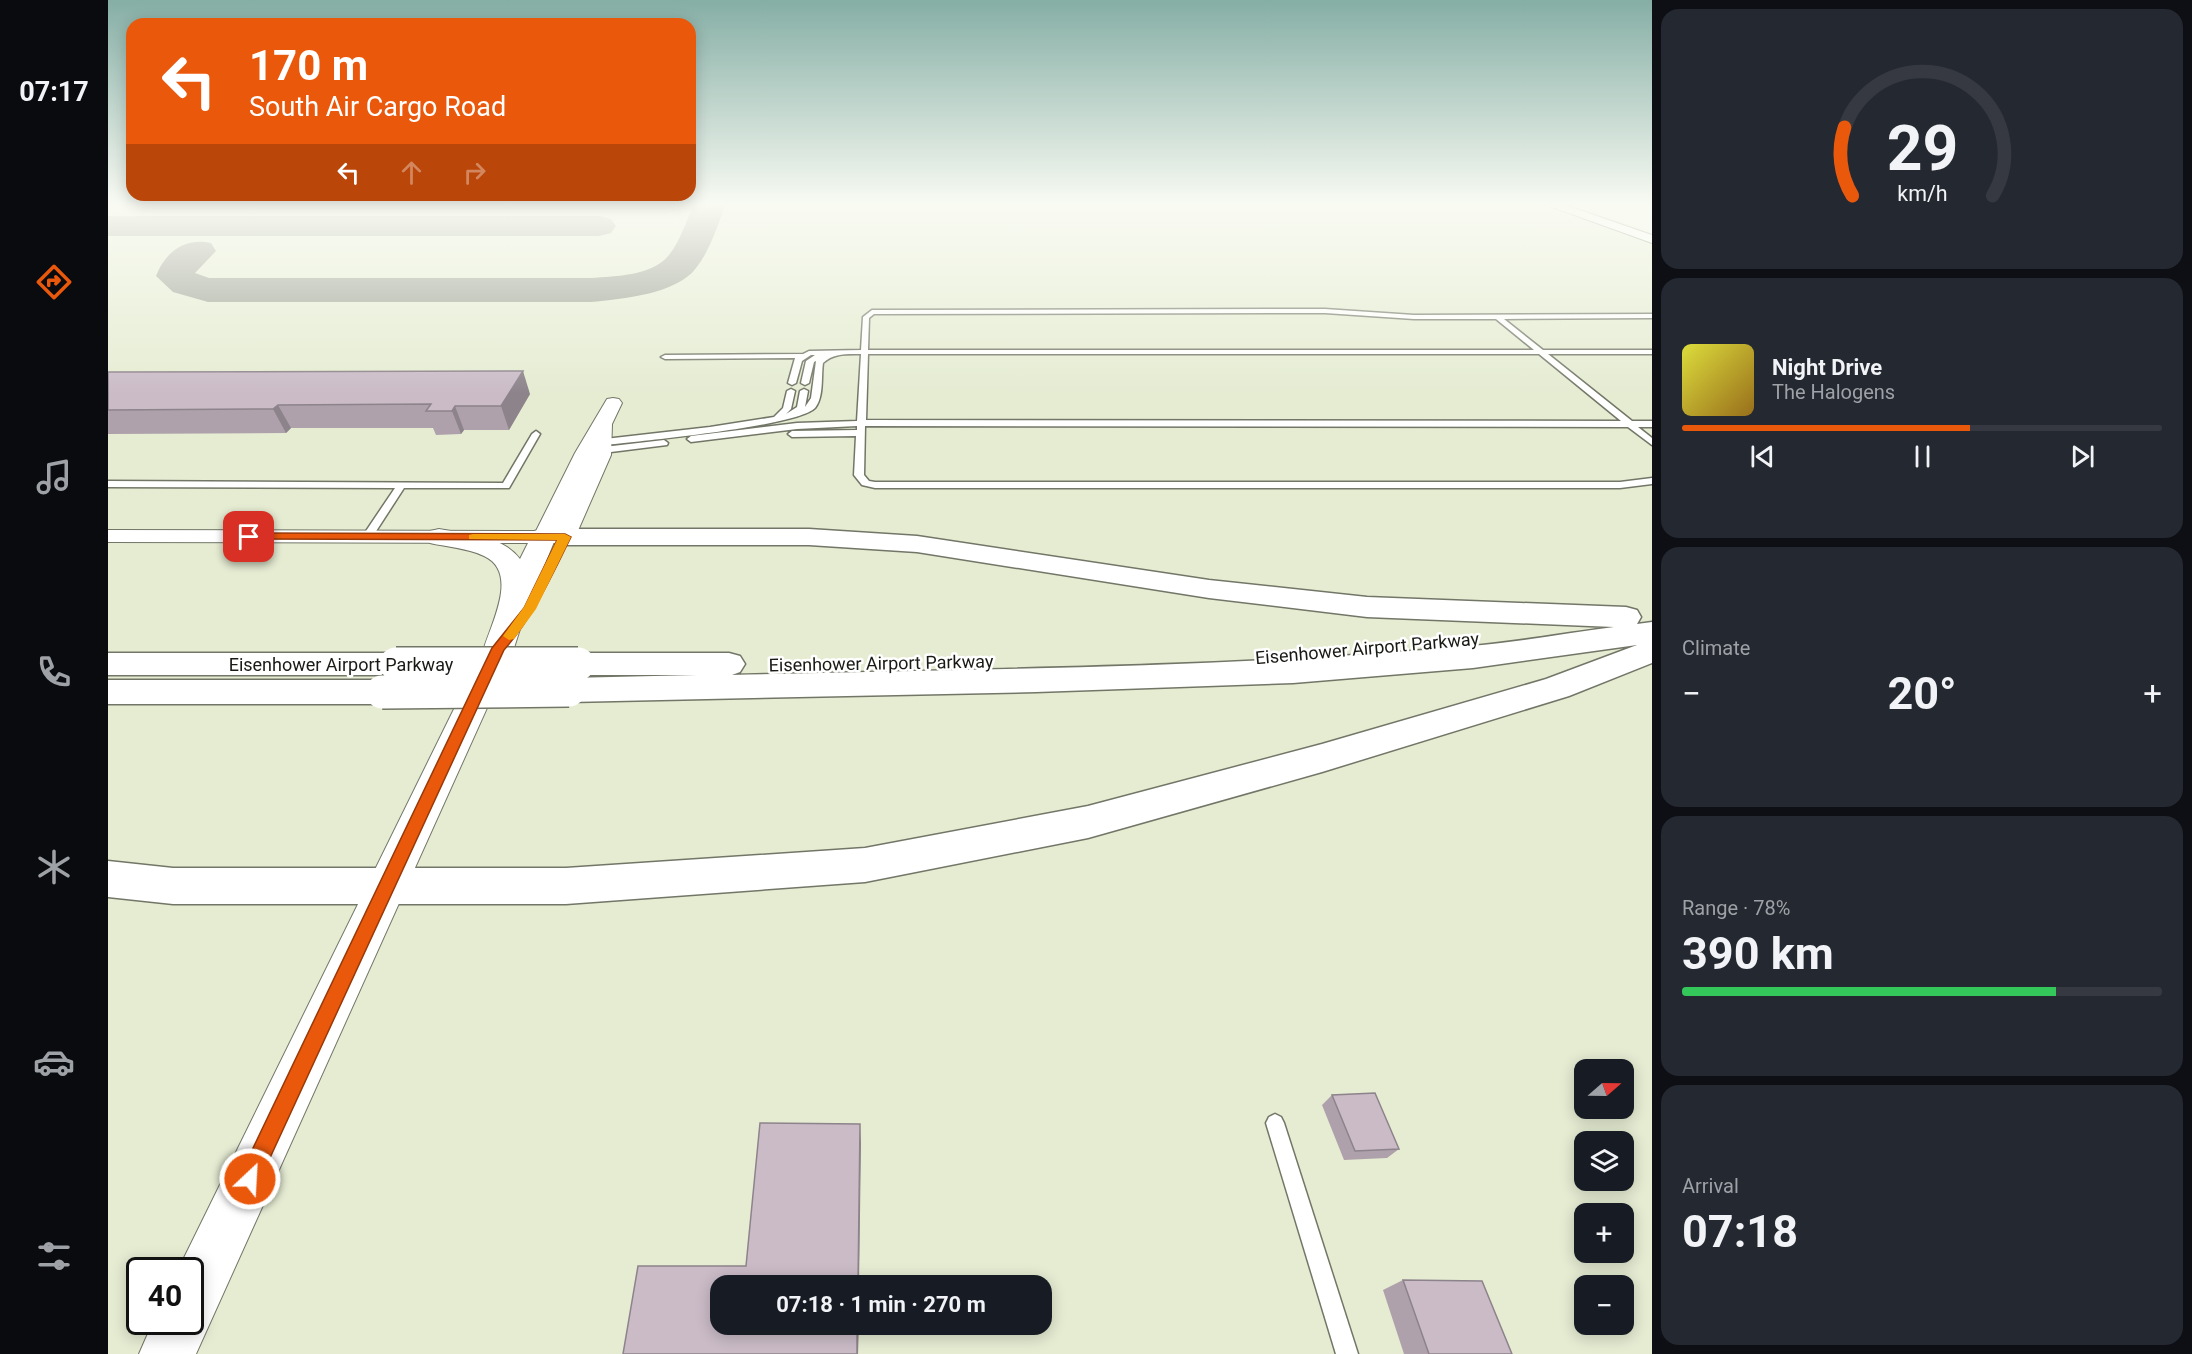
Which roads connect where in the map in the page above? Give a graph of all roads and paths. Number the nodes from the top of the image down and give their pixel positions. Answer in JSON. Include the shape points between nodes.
{"nodes":[{"id":1,"x":1652,"y":316,"type":"edge"},
{"id":2,"x":1498,"y":317,"type":"junction"},
{"id":3,"x":843,"y":351,"type":"junction"},
{"id":4,"x":865,"y":351,"type":"junction"},
{"id":5,"x":1541,"y":351,"type":"junction"},
{"id":6,"x":1652,"y":352,"type":"edge"},
{"id":7,"x":803,"y":356,"type":"junction"},
{"id":8,"x":665,"y":357,"type":"dead end"},
{"id":9,"x":613,"y":403,"type":"dead end"},
{"id":10,"x":766,"y":421,"type":"junction"},
{"id":11,"x":1630,"y":424,"type":"junction"},
{"id":12,"x":1652,"y":424,"type":"edge"},
{"id":13,"x":862,"y":428,"type":"junction"},
{"id":14,"x":536,"y":434,"type":"dead end"},
{"id":15,"x":597,"y":442,"type":"junction"},
{"id":16,"x":1652,"y":442,"type":"edge"},
{"id":17,"x":1652,"y":481,"type":"edge"},
{"id":18,"x":108,"y":484,"type":"edge"},
{"id":19,"x":402,"y":485,"type":"junction"},
{"id":20,"x":108,"y":536,"type":"edge"},
{"id":21,"x":367,"y":537,"type":"junction"},
{"id":22,"x":439,"y":537,"type":"junction"},
{"id":23,"x":554,"y":537,"type":"junction"},
{"id":24,"x":515,"y":601,"type":"junction"},
{"id":25,"x":1643,"y":621,"type":"edge"},
{"id":26,"x":499,"y":648,"type":"junction"},
{"id":27,"x":1652,"y":651,"type":"edge"},
{"id":28,"x":108,"y":664,"type":"edge"},
{"id":29,"x":389,"y":678,"type":"junction"},
{"id":30,"x":108,"y":692,"type":"edge"},
{"id":31,"x":108,"y":879,"type":"edge"},
{"id":32,"x":388,"y":886,"type":"junction"},
{"id":33,"x":1275,"y":1123,"type":"dead end"},
{"id":34,"x":204,"y":1274,"type":"edge"},
{"id":35,"x":176,"y":1335,"type":"edge"},
{"id":36,"x":167,"y":1354,"type":"edge"},
{"id":37,"x":1347,"y":1354,"type":"edge"}],
"edges":[{"from":1,"to":2,"type":"lane"},
{"from":2,"to":4,"type":"lane","via":[[1414,317],[1347,311],[881,311],[866,317]]},
{"from":2,"to":5,"type":"lane"},
{"from":3,"to":4,"type":"lane"},
{"from":3,"to":7,"type":"lane"},
{"from":3,"to":10,"type":"lane","via":[[827,355],[819,362],[815,399],[810,409]]},
{"from":3,"to":10,"type":"lane","via":[[813,357],[801,408]]},
{"from":4,"to":5,"type":"lane"},
{"from":4,"to":13,"type":"lane"},
{"from":5,"to":6,"type":"lane"},
{"from":5,"to":11,"type":"lane"},
{"from":7,"to":8,"type":"lane"},
{"from":7,"to":10,"type":"lane","via":[[796,363],[784,412]]},
{"from":9,"to":15,"type":"street"},
{"from":10,"to":15,"type":"lane"},
{"from":11,"to":12,"type":"lane"},
{"from":11,"to":13,"type":"lane"},
{"from":11,"to":16,"type":"lane"},
{"from":13,"to":15,"type":"lane","via":[[797,426]]},
{"from":13,"to":17,"type":"lane","via":[[860,478],[867,484],[1620,485]]},
{"from":14,"to":19,"type":"lane","via":[[506,486]]},
{"from":15,"to":23,"type":"street"},
{"from":18,"to":19,"type":"lane"},
{"from":19,"to":21,"type":"lane"},
{"from":20,"to":21,"type":"street"},
{"from":21,"to":22,"type":"street"},
{"from":22,"to":23,"type":"street"},
{"from":22,"to":24,"type":"street","via":[[492,549],[507,557],[515,573]]},
{"from":23,"to":24,"type":"street"},
{"from":23,"to":25,"type":"main road","via":[[809,537],[917,544],[1209,589],[1367,607]]},
{"from":23,"to":26,"type":"street","via":[[530,609]]},
{"from":24,"to":26,"type":"street"},
{"from":25,"to":29,"type":"main road","name":"Eisenhower Airport Parkway","bridge":true,"via":[[1473,657],[1293,671],[1036,680]]},
{"from":26,"to":32,"type":"street"},
{"from":27,"to":32,"type":"main road","via":[[1557,688],[1088,822],[865,865],[566,886]]},
{"from":28,"to":29,"type":"main road","name":"Eisenhower Airport Parkway"},
{"from":29,"to":30,"type":"main road","name":"Eisenhower Airport Parkway"},
{"from":31,"to":32,"type":"main road","via":[[173,886]]},
{"from":32,"to":34,"type":"street"},
{"from":33,"to":37,"type":"lane"},
{"from":35,"to":36,"type":"street"}]}
